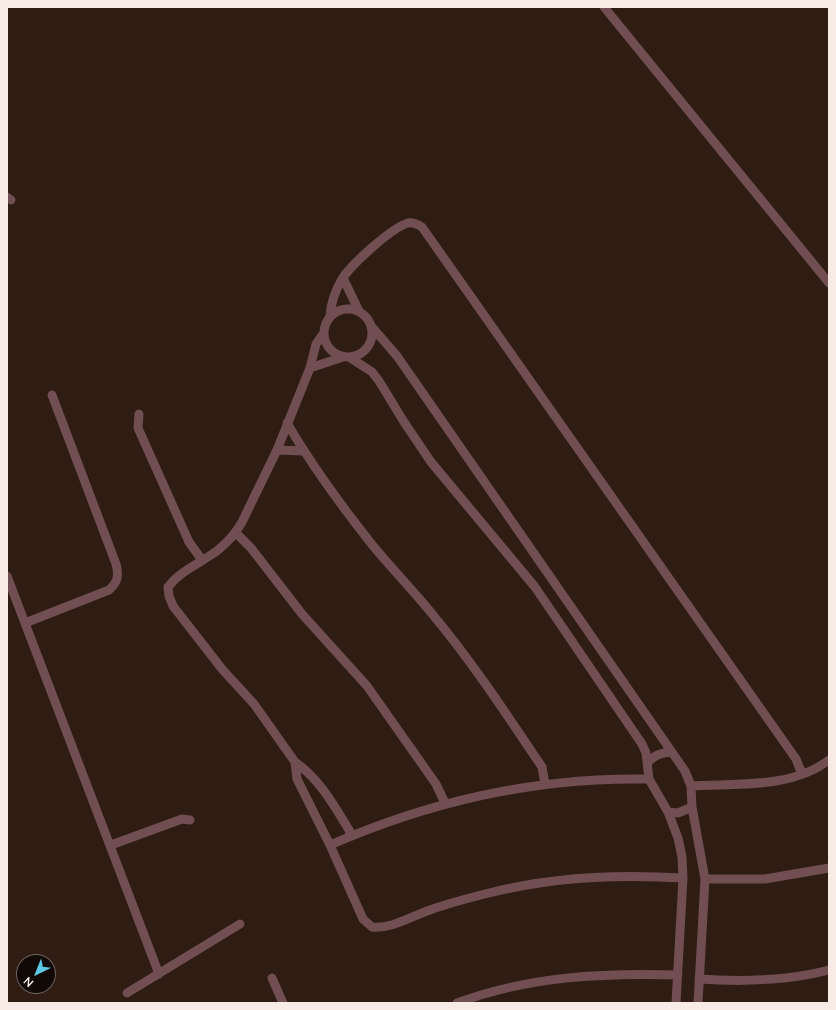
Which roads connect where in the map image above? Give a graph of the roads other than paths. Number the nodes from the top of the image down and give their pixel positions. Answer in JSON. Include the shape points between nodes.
{"nodes":[{"id":1,"x":604,"y":7,"type":"edge"},
{"id":2,"x":343,"y":278,"type":"junction"},
{"id":3,"x":829,"y":284,"type":"edge"},
{"id":4,"x":359,"y":311,"type":"junction"},
{"id":5,"x":330,"y":316,"type":"junction"},
{"id":6,"x":371,"y":326,"type":"junction"},
{"id":7,"x":323,"y":334,"type":"junction"},
{"id":8,"x":346,"y":357,"type":"junction"},
{"id":9,"x":310,"y":368,"type":"junction"},
{"id":10,"x":52,"y":395,"type":"dead end"},
{"id":11,"x":139,"y":414,"type":"dead end"},
{"id":12,"x":287,"y":423,"type":"junction"},
{"id":13,"x":277,"y":450,"type":"junction"},
{"id":14,"x":304,"y":450,"type":"junction"},
{"id":15,"x":236,"y":533,"type":"junction"},
{"id":16,"x":202,"y":560,"type":"junction"},
{"id":17,"x":7,"y":576,"type":"edge"},
{"id":18,"x":25,"y":623,"type":"junction"},
{"id":19,"x":671,"y":752,"type":"junction"},
{"id":20,"x":829,"y":760,"type":"edge"},
{"id":21,"x":295,"y":762,"type":"junction"},
{"id":22,"x":647,"y":763,"type":"junction"},
{"id":23,"x":802,"y":774,"type":"junction"},
{"id":24,"x":649,"y":779,"type":"junction"},
{"id":25,"x":545,"y":784,"type":"junction"},
{"id":26,"x":691,"y":786,"type":"junction"},
{"id":27,"x":445,"y":803,"type":"junction"},
{"id":28,"x":692,"y":807,"type":"junction"},
{"id":29,"x":668,"y":812,"type":"junction"},
{"id":30,"x":190,"y":820,"type":"dead end"},
{"id":31,"x":352,"y":835,"type":"junction"},
{"id":32,"x":111,"y":845,"type":"junction"},
{"id":33,"x":330,"y":845,"type":"junction"},
{"id":34,"x":829,"y":868,"type":"edge"},
{"id":35,"x":683,"y":878,"type":"junction"},
{"id":36,"x":705,"y":879,"type":"junction"},
{"id":37,"x":240,"y":924,"type":"dead end"},
{"id":38,"x":829,"y":970,"type":"edge"},
{"id":39,"x":159,"y":974,"type":"junction"},
{"id":40,"x":678,"y":975,"type":"junction"},
{"id":41,"x":272,"y":978,"type":"dead end"},
{"id":42,"x":699,"y":979,"type":"junction"},
{"id":43,"x":126,"y":993,"type":"dead end"},
{"id":44,"x":283,"y":1003,"type":"edge"},
{"id":45,"x":457,"y":1003,"type":"edge"},
{"id":46,"x":676,"y":1003,"type":"edge"},
{"id":47,"x":698,"y":1003,"type":"edge"}],
"edges":[{"from":1,"to":3,"type":"street"},
{"from":2,"to":4,"type":"street"},
{"from":2,"to":5,"type":"street","via":[[331,301]]},
{"from":2,"to":23,"type":"street","via":[[353,265],[398,228],[407,223],[422,227],[791,752]]},
{"from":4,"to":5,"type":"street","via":[[346,308]]},
{"from":4,"to":6,"type":"street"},
{"from":5,"to":7,"type":"street"},
{"from":6,"to":8,"type":"street","via":[[370,344],[361,354]]},
{"from":6,"to":19,"type":"street","via":[[397,356]]},
{"from":7,"to":8,"type":"street","via":[[331,351]]},
{"from":7,"to":9,"type":"street","via":[[316,344]]},
{"from":8,"to":9,"type":"street"},
{"from":8,"to":22,"type":"street","via":[[361,364],[376,376],[431,462],[535,587],[642,744]]},
{"from":9,"to":12,"type":"street"},
{"from":10,"to":18,"type":"street","via":[[119,574],[116,583],[109,590]]},
{"from":11,"to":16,"type":"street","via":[[138,428],[189,542]]},
{"from":12,"to":13,"type":"street"},
{"from":12,"to":14,"type":"street"},
{"from":13,"to":14,"type":"street"},
{"from":13,"to":15,"type":"street"},
{"from":14,"to":25,"type":"street","via":[[365,535],[433,614],[481,676],[542,767]]},
{"from":15,"to":16,"type":"street","via":[[217,551]]},
{"from":15,"to":27,"type":"street","via":[[251,548],[302,614],[367,686],[436,784]]},
{"from":16,"to":21,"type":"street","via":[[173,580],[168,586],[169,596],[207,650],[254,704]]},
{"from":17,"to":18,"type":"street"},
{"from":18,"to":32,"type":"street"},
{"from":19,"to":22,"type":"street","via":[[653,756]]},
{"from":19,"to":26,"type":"street","via":[[685,771]]},
{"from":20,"to":23,"type":"street","via":[[822,766]]},
{"from":21,"to":31,"type":"street","via":[[320,785]]},
{"from":21,"to":33,"type":"street","via":[[297,779]]},
{"from":22,"to":24,"type":"street"},
{"from":23,"to":26,"type":"street","via":[[764,783]]},
{"from":24,"to":25,"type":"street"},
{"from":24,"to":29,"type":"street"},
{"from":25,"to":27,"type":"street"},
{"from":26,"to":28,"type":"street"},
{"from":27,"to":31,"type":"street"},
{"from":28,"to":29,"type":"street","via":[[678,813]]},
{"from":28,"to":36,"type":"street"},
{"from":29,"to":35,"type":"street","via":[[678,838]]},
{"from":30,"to":32,"type":"street","via":[[182,819]]},
{"from":31,"to":33,"type":"street"},
{"from":32,"to":39,"type":"street"},
{"from":33,"to":35,"type":"street","via":[[363,919],[372,928],[385,927],[460,900],[552,881],[616,877]]},
{"from":34,"to":36,"type":"street","via":[[765,879]]},
{"from":35,"to":40,"type":"street"},
{"from":36,"to":42,"type":"street"},
{"from":37,"to":39,"type":"street"},
{"from":38,"to":42,"type":"street","via":[[775,979]]},
{"from":39,"to":43,"type":"street"},
{"from":40,"to":45,"type":"street","via":[[639,973],[568,976],[515,985]]},
{"from":40,"to":46,"type":"street"},
{"from":41,"to":44,"type":"street"},
{"from":42,"to":47,"type":"street"}]}
